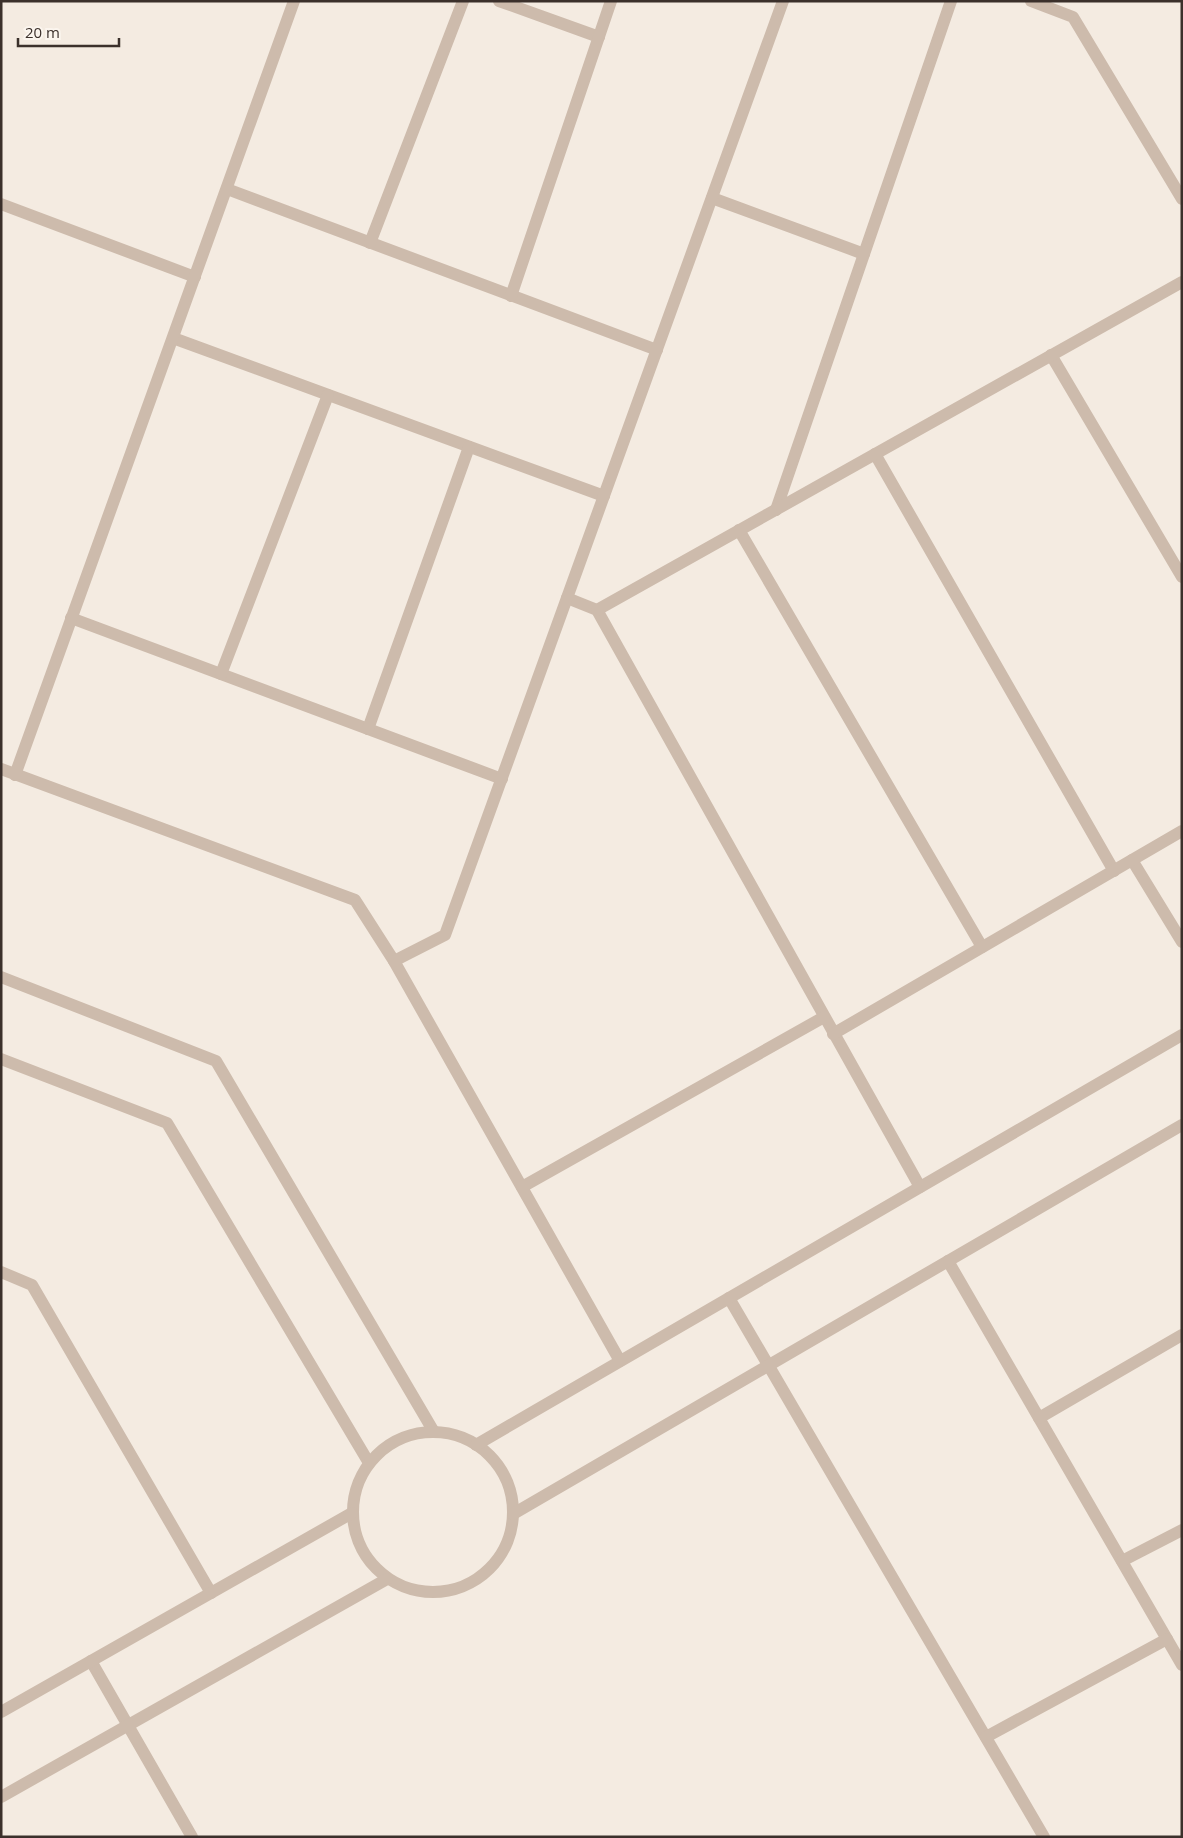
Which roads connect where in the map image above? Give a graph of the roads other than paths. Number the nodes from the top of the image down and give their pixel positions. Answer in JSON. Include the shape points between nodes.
{"nodes":[{"id":1,"x":294,"y":1,"type":"edge"},
{"id":2,"x":463,"y":1,"type":"edge"},
{"id":3,"x":499,"y":1,"type":"edge"},
{"id":4,"x":610,"y":1,"type":"edge"},
{"id":5,"x":783,"y":1,"type":"edge"},
{"id":6,"x":951,"y":1,"type":"edge"},
{"id":7,"x":1030,"y":1,"type":"edge"},
{"id":8,"x":598,"y":37,"type":"junction"},
{"id":9,"x":227,"y":190,"type":"junction"},
{"id":10,"x":712,"y":198,"type":"junction"},
{"id":11,"x":1182,"y":200,"type":"edge"},
{"id":12,"x":1,"y":204,"type":"edge"},
{"id":13,"x":370,"y":243,"type":"junction"},
{"id":14,"x":864,"y":254,"type":"junction"},
{"id":15,"x":195,"y":277,"type":"junction"},
{"id":16,"x":1182,"y":282,"type":"edge"},
{"id":17,"x":511,"y":296,"type":"junction"},
{"id":18,"x":173,"y":338,"type":"junction"},
{"id":19,"x":657,"y":350,"type":"junction"},
{"id":20,"x":1051,"y":355,"type":"junction"},
{"id":21,"x":328,"y":395,"type":"junction"},
{"id":22,"x":469,"y":446,"type":"junction"},
{"id":23,"x":875,"y":454,"type":"junction"},
{"id":24,"x":604,"y":496,"type":"junction"},
{"id":25,"x":776,"y":510,"type":"junction"},
{"id":26,"x":739,"y":530,"type":"junction"},
{"id":27,"x":1182,"y":577,"type":"edge"},
{"id":28,"x":567,"y":598,"type":"junction"},
{"id":29,"x":597,"y":610,"type":"junction"},
{"id":30,"x":72,"y":618,"type":"junction"},
{"id":31,"x":221,"y":674,"type":"junction"},
{"id":32,"x":368,"y":729,"type":"junction"},
{"id":33,"x":1,"y":770,"type":"edge"},
{"id":34,"x":15,"y":775,"type":"junction"},
{"id":35,"x":502,"y":779,"type":"junction"},
{"id":36,"x":1182,"y":831,"type":"edge"},
{"id":37,"x":1132,"y":860,"type":"junction"},
{"id":38,"x":1114,"y":871,"type":"junction"},
{"id":39,"x":1182,"y":942,"type":"edge"},
{"id":40,"x":982,"y":947,"type":"junction"},
{"id":41,"x":394,"y":961,"type":"junction"},
{"id":42,"x":1,"y":977,"type":"edge"},
{"id":43,"x":824,"y":1017,"type":"junction"},
{"id":44,"x":833,"y":1034,"type":"junction"},
{"id":45,"x":1182,"y":1035,"type":"edge"},
{"id":46,"x":1,"y":1059,"type":"edge"},
{"id":47,"x":1182,"y":1125,"type":"edge"},
{"id":48,"x":522,"y":1187,"type":"junction"},
{"id":49,"x":920,"y":1187,"type":"junction"},
{"id":50,"x":948,"y":1261,"type":"junction"},
{"id":51,"x":1,"y":1272,"type":"edge"},
{"id":52,"x":729,"y":1298,"type":"junction"},
{"id":53,"x":1182,"y":1335,"type":"edge"},
{"id":54,"x":620,"y":1361,"type":"junction"},
{"id":55,"x":768,"y":1365,"type":"junction"},
{"id":56,"x":1039,"y":1418,"type":"junction"},
{"id":57,"x":434,"y":1432,"type":"junction"},
{"id":58,"x":476,"y":1445,"type":"junction"},
{"id":59,"x":369,"y":1463,"type":"junction"},
{"id":60,"x":352,"y":1513,"type":"junction"},
{"id":61,"x":513,"y":1514,"type":"junction"},
{"id":62,"x":1182,"y":1530,"type":"edge"},
{"id":63,"x":1122,"y":1561,"type":"junction"},
{"id":64,"x":387,"y":1579,"type":"junction"},
{"id":65,"x":211,"y":1593,"type":"junction"},
{"id":66,"x":1167,"y":1639,"type":"junction"},
{"id":67,"x":91,"y":1661,"type":"junction"},
{"id":68,"x":1182,"y":1665,"type":"edge"},
{"id":69,"x":1,"y":1712,"type":"edge"},
{"id":70,"x":128,"y":1726,"type":"junction"},
{"id":71,"x":986,"y":1736,"type":"junction"},
{"id":72,"x":1,"y":1797,"type":"edge"},
{"id":73,"x":192,"y":1837,"type":"edge"},
{"id":74,"x":1044,"y":1837,"type":"edge"}],
"edges":[{"from":1,"to":9,"type":"street"},
{"from":2,"to":13,"type":"street"},
{"from":3,"to":8,"type":"street"},
{"from":4,"to":8,"type":"street"},
{"from":5,"to":10,"type":"street"},
{"from":6,"to":14,"type":"street"},
{"from":7,"to":11,"type":"street","via":[[1073,17]]},
{"from":8,"to":17,"type":"street"},
{"from":9,"to":13,"type":"street"},
{"from":9,"to":15,"type":"street"},
{"from":10,"to":14,"type":"street"},
{"from":10,"to":19,"type":"street"},
{"from":12,"to":15,"type":"street"},
{"from":13,"to":17,"type":"street"},
{"from":14,"to":25,"type":"street"},
{"from":15,"to":18,"type":"street"},
{"from":16,"to":20,"type":"street"},
{"from":17,"to":19,"type":"street"},
{"from":18,"to":21,"type":"street"},
{"from":18,"to":30,"type":"street"},
{"from":19,"to":24,"type":"street"},
{"from":20,"to":23,"type":"street"},
{"from":20,"to":27,"type":"street"},
{"from":21,"to":22,"type":"street"},
{"from":21,"to":31,"type":"street"},
{"from":22,"to":24,"type":"street"},
{"from":22,"to":32,"type":"street"},
{"from":23,"to":25,"type":"street"},
{"from":23,"to":38,"type":"street"},
{"from":24,"to":28,"type":"street"},
{"from":25,"to":26,"type":"street"},
{"from":26,"to":29,"type":"street"},
{"from":26,"to":40,"type":"street"},
{"from":28,"to":29,"type":"street"},
{"from":28,"to":35,"type":"street"},
{"from":29,"to":43,"type":"street"},
{"from":30,"to":31,"type":"street"},
{"from":30,"to":34,"type":"street"},
{"from":31,"to":32,"type":"street"},
{"from":32,"to":35,"type":"street"},
{"from":33,"to":34,"type":"street"},
{"from":34,"to":41,"type":"street","via":[[355,900]]},
{"from":35,"to":41,"type":"street","via":[[445,935]]},
{"from":36,"to":37,"type":"street"},
{"from":37,"to":38,"type":"street"},
{"from":37,"to":39,"type":"street"},
{"from":38,"to":40,"type":"street"},
{"from":40,"to":44,"type":"street"},
{"from":41,"to":48,"type":"street"},
{"from":42,"to":57,"type":"street","via":[[216,1061]]},
{"from":43,"to":44,"type":"street"},
{"from":43,"to":48,"type":"street"},
{"from":44,"to":49,"type":"street"},
{"from":45,"to":49,"type":"street"},
{"from":46,"to":59,"type":"street","via":[[167,1123]]},
{"from":47,"to":50,"type":"street"},
{"from":48,"to":54,"type":"street"},
{"from":49,"to":52,"type":"street"},
{"from":50,"to":55,"type":"street"},
{"from":50,"to":56,"type":"street"},
{"from":51,"to":65,"type":"street","via":[[32,1284]]},
{"from":52,"to":54,"type":"street"},
{"from":52,"to":55,"type":"street"},
{"from":53,"to":56,"type":"street"},
{"from":54,"to":58,"type":"street"},
{"from":55,"to":61,"type":"street"},
{"from":55,"to":71,"type":"street"},
{"from":56,"to":63,"type":"street"},
{"from":57,"to":58,"type":"street","via":[[456,1436]]},
{"from":57,"to":59,"type":"street","via":[[420,1433],[392,1443]]},
{"from":58,"to":61,"type":"street","via":[[500,1467],[512,1497]]},
{"from":59,"to":60,"type":"street","via":[[356,1487]]},
{"from":60,"to":64,"type":"street","via":[[354,1529],[365,1557]]},
{"from":60,"to":65,"type":"street"},
{"from":61,"to":64,"type":"street","via":[[511,1531],[496,1562],[469,1584],[453,1590],[419,1592],[402,1588]]},
{"from":62,"to":63,"type":"street"},
{"from":63,"to":66,"type":"street"},
{"from":64,"to":70,"type":"street"},
{"from":65,"to":67,"type":"street"},
{"from":66,"to":68,"type":"street"},
{"from":66,"to":71,"type":"street"},
{"from":67,"to":69,"type":"street"},
{"from":67,"to":70,"type":"street"},
{"from":70,"to":72,"type":"street"},
{"from":70,"to":73,"type":"street"},
{"from":71,"to":74,"type":"street"}]}
